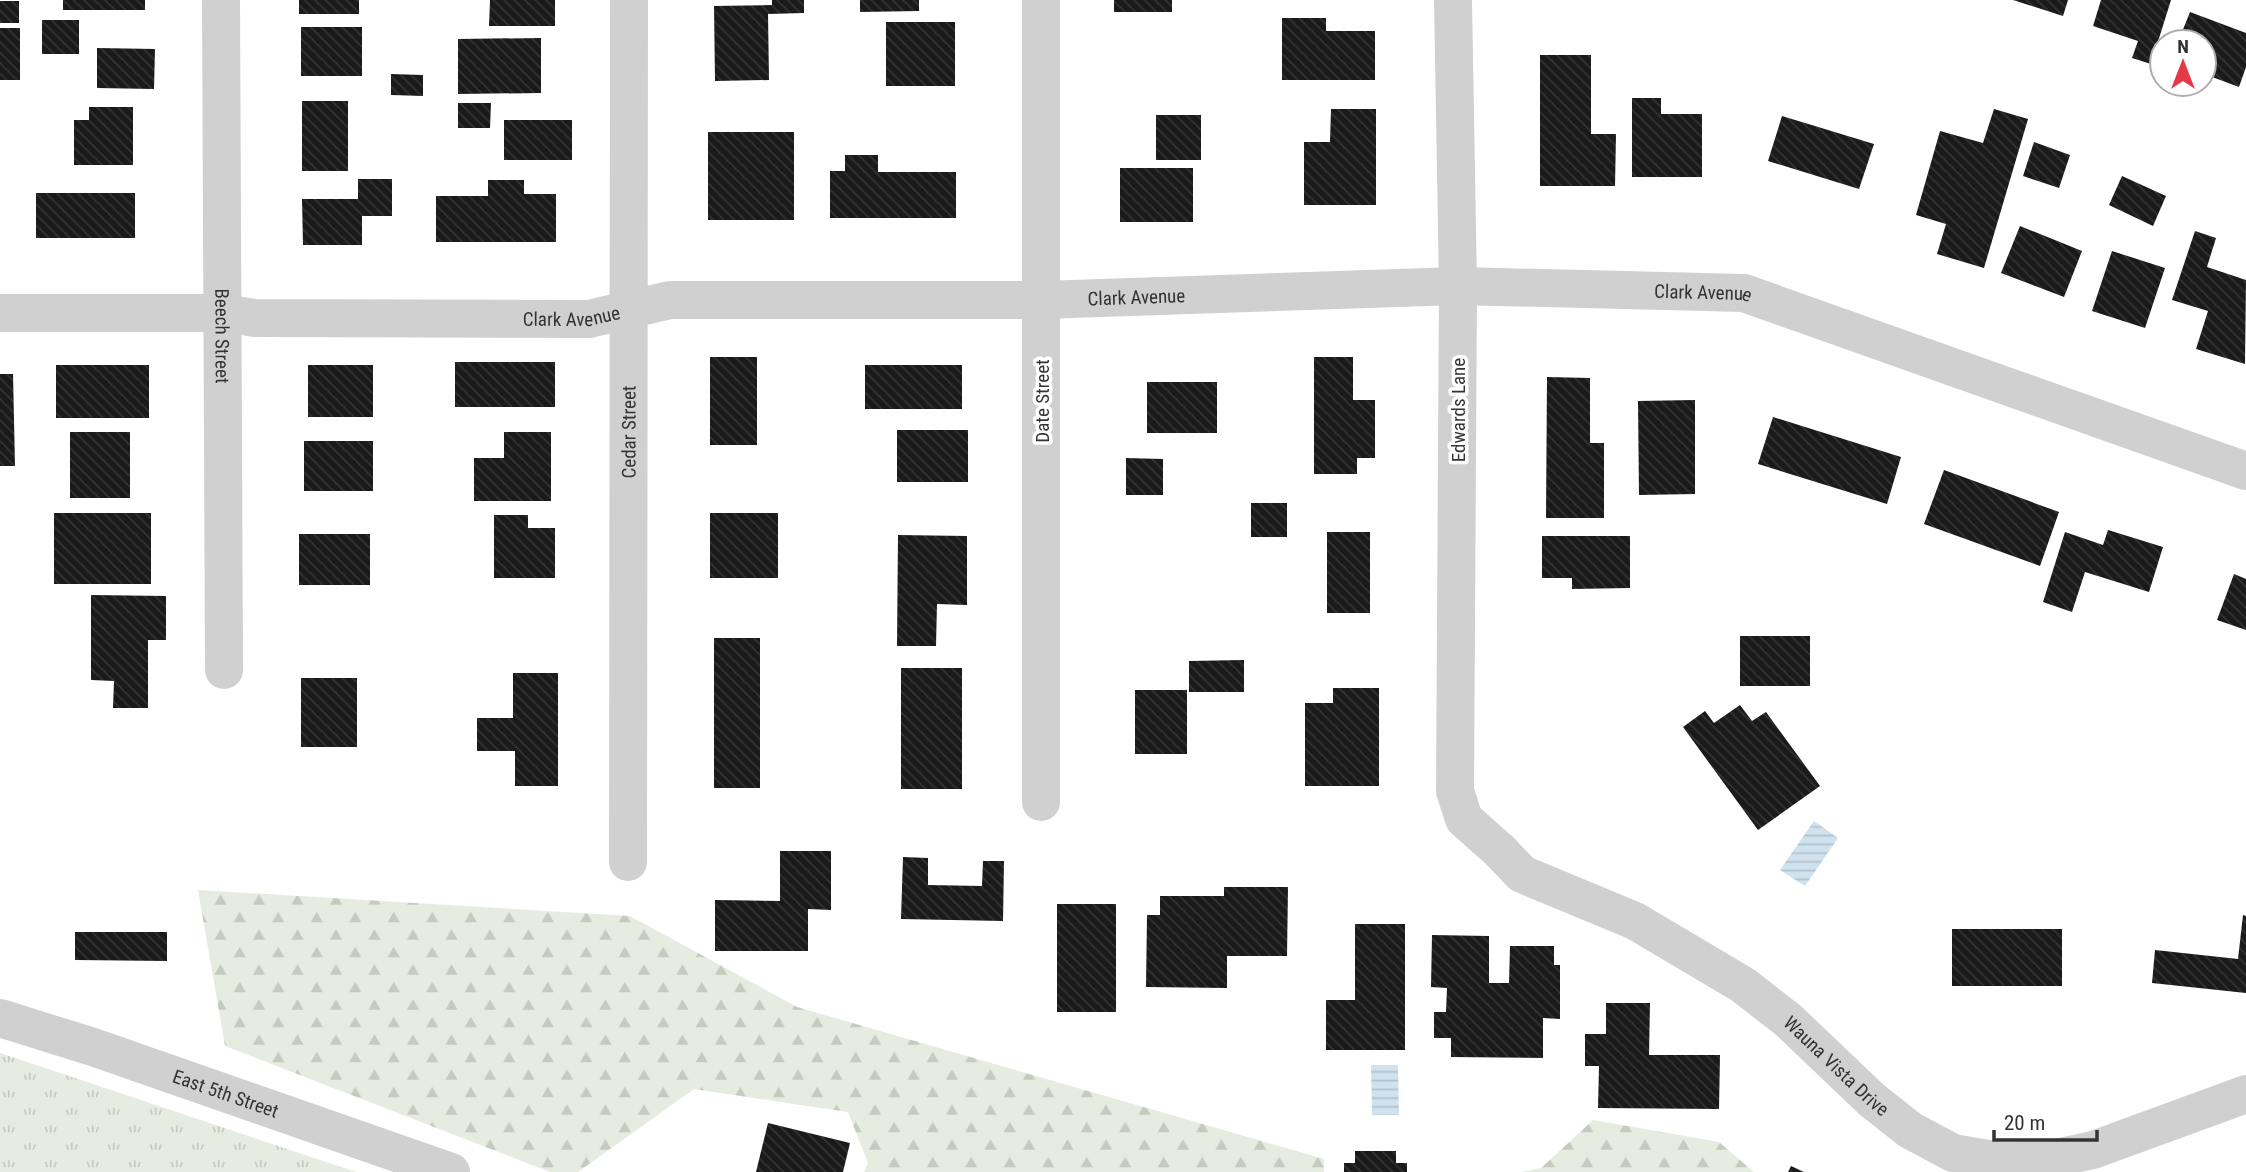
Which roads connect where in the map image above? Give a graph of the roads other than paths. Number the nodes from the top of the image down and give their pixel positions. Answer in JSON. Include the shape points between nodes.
{"nodes":[{"id":1,"x":222,"y":0,"type":"edge"},
{"id":2,"x":629,"y":0,"type":"edge"},
{"id":3,"x":1041,"y":0,"type":"edge"},
{"id":4,"x":1453,"y":0,"type":"edge"},
{"id":5,"x":1458,"y":286,"type":"junction"},
{"id":6,"x":1042,"y":300,"type":"junction"},
{"id":7,"x":630,"y":309,"type":"junction"},
{"id":8,"x":0,"y":313,"type":"edge"},
{"id":9,"x":224,"y":313,"type":"junction"},
{"id":10,"x":2246,"y":471,"type":"edge"},
{"id":11,"x":224,"y":670,"type":"dead end"},
{"id":12,"x":1041,"y":802,"type":"dead end"},
{"id":13,"x":1464,"y":819,"type":"joint"},
{"id":14,"x":628,"y":862,"type":"dead end"},
{"id":15,"x":0,"y":1018,"type":"edge"},
{"id":16,"x":2246,"y":1094,"type":"edge"},
{"id":17,"x":451,"y":1172,"type":"edge"}],
"edges":[{"from":1,"to":9,"type":"street","name":"Beech Street"},
{"from":2,"to":7,"type":"street","name":"Cedar Street"},
{"from":3,"to":6,"type":"street","name":"Date Street"},
{"from":4,"to":5,"type":"street","name":"Edwards Lane"},
{"from":5,"to":6,"type":"street","name":"Clark Avenue"},
{"from":5,"to":10,"type":"street","name":"Clark Avenue","via":[[1744,293]]},
{"from":5,"to":13,"type":"street","name":"Edwards Lane","via":[[1455,791]]},
{"from":6,"to":7,"type":"street","name":"Clark Avenue","via":[[670,300]]},
{"from":6,"to":12,"type":"street","name":"Date Street"},
{"from":7,"to":9,"type":"street","name":"Clark Avenue","via":[[589,319],[255,318]]},
{"from":7,"to":14,"type":"street","name":"Cedar Street"},
{"from":8,"to":9,"type":"street","name":"Clark Avenue"},
{"from":9,"to":11,"type":"street","name":"Beech Street"},
{"from":13,"to":16,"type":"street","name":"Wauna Vista Drive","via":[[1522,874],[1634,921],[1743,985],[1788,1020],[1872,1100],[1910,1130],[1954,1153],[2000,1161],[2046,1160],[2092,1150]]},
{"from":15,"to":17,"type":"street","name":"East 5th Street"}]}
